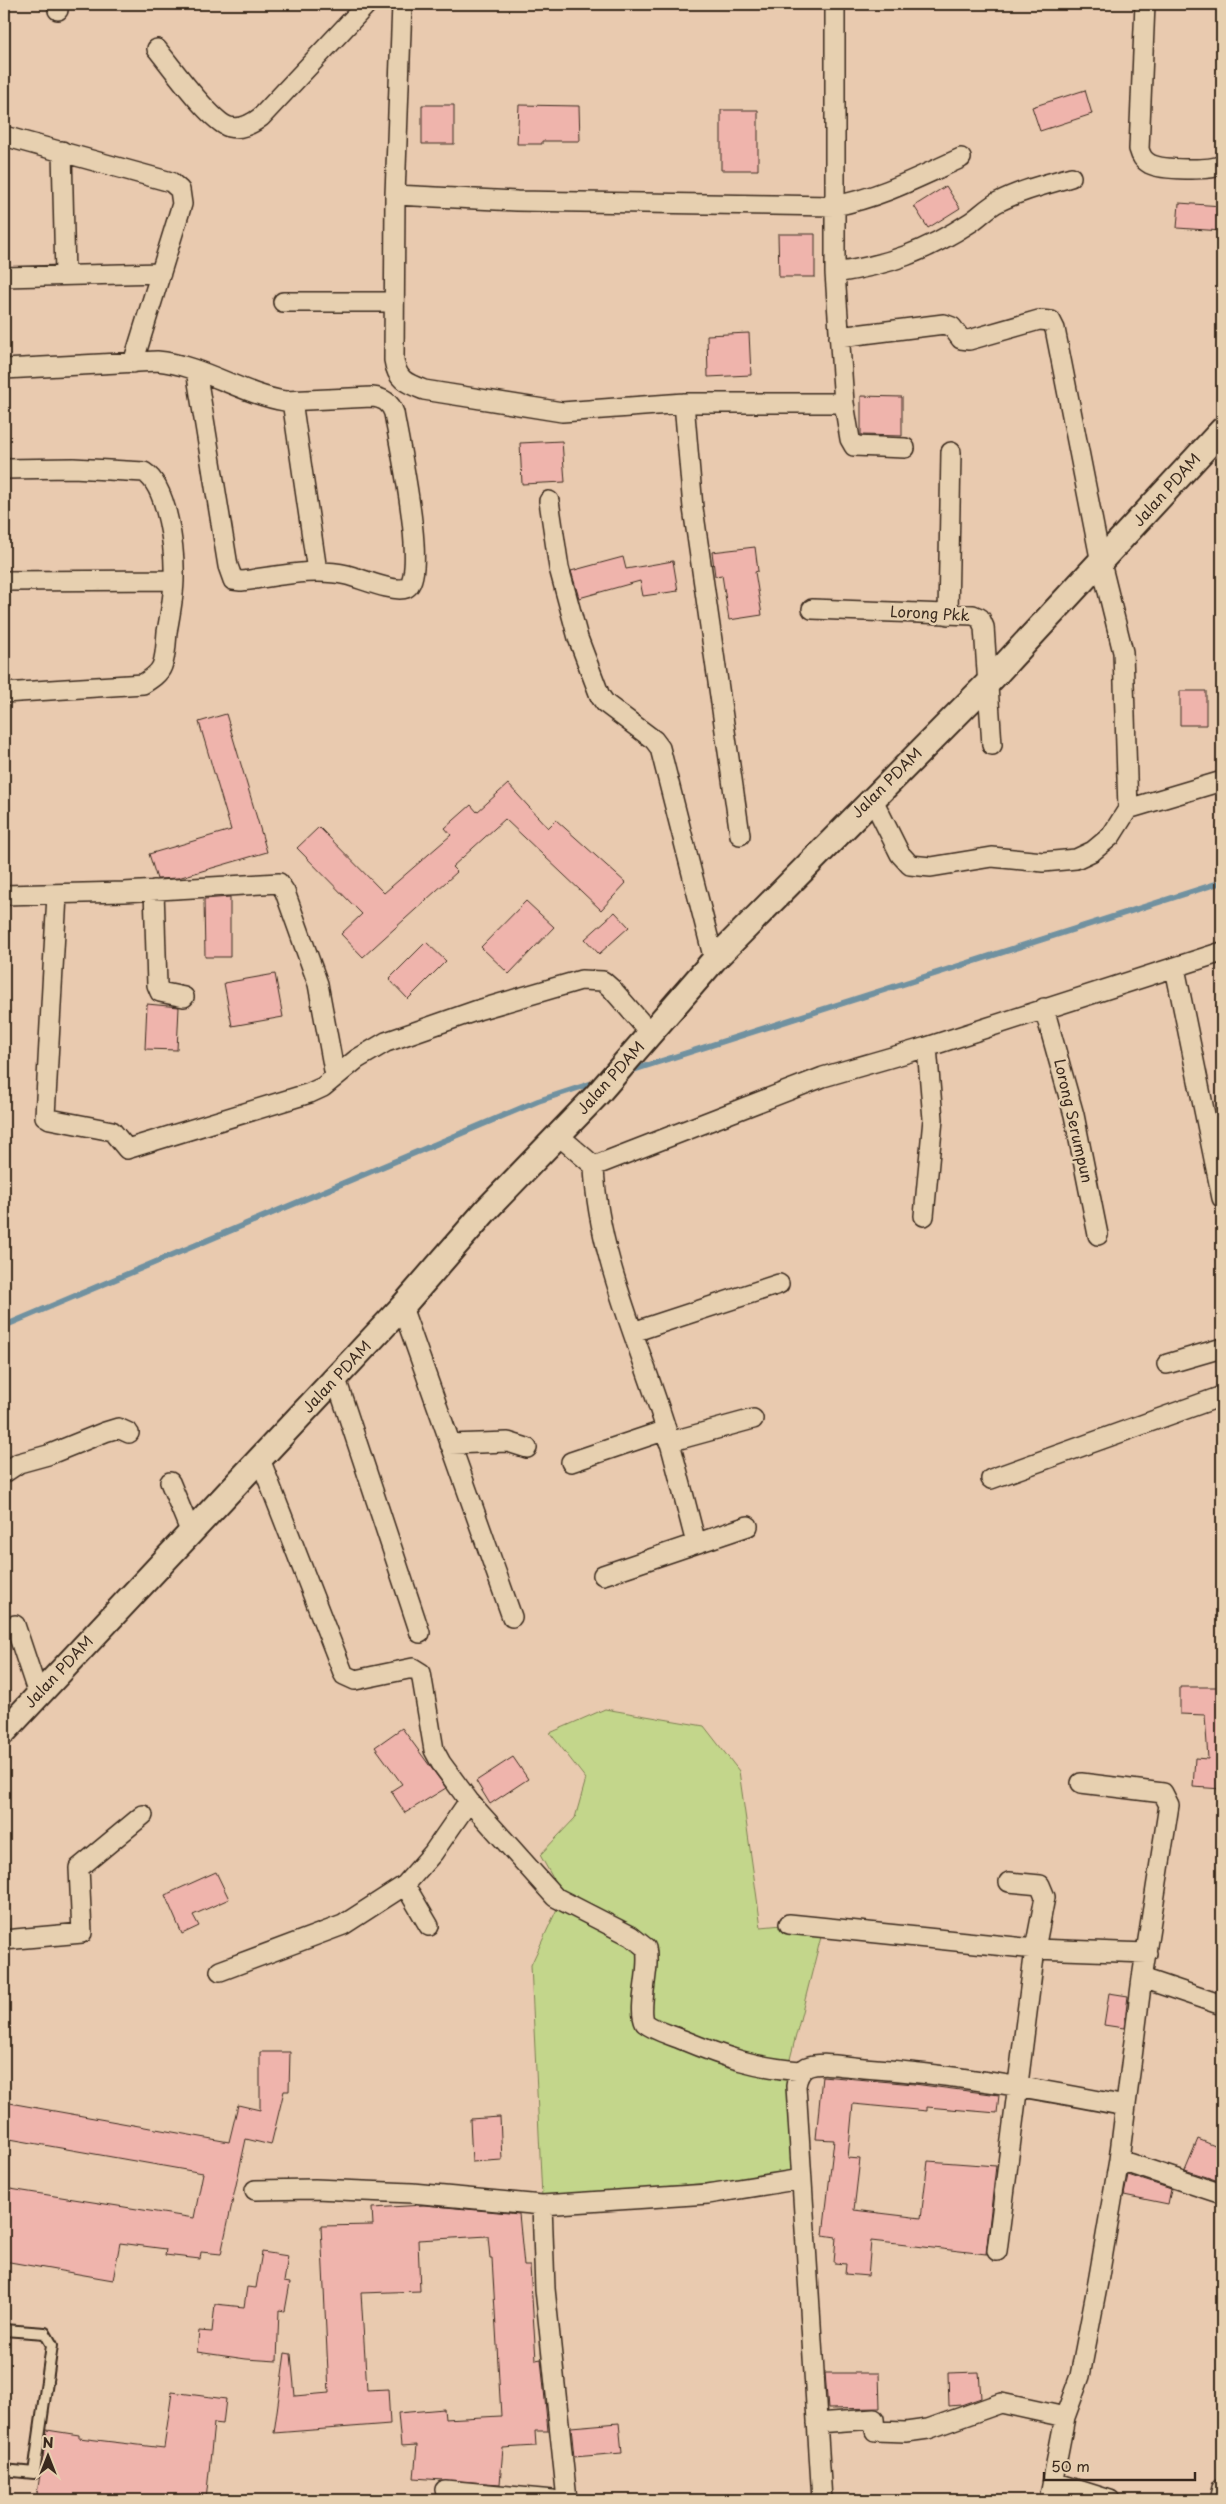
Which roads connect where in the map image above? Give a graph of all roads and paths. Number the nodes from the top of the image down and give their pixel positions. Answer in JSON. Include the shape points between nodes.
{"nodes":[{"id":1,"x":367,"y":4,"type":"edge"},
{"id":2,"x":402,"y":4,"type":"edge"},
{"id":3,"x":835,"y":4,"type":"edge"},
{"id":4,"x":1145,"y":4,"type":"edge"},
{"id":5,"x":157,"y":49,"type":"dead end"},
{"id":6,"x":4,"y":136,"type":"edge"},
{"id":7,"x":62,"y":151,"type":"junction"},
{"id":8,"x":961,"y":158,"type":"dead end"},
{"id":9,"x":1222,"y":165,"type":"edge"},
{"id":10,"x":1071,"y":177,"type":"dead end"},
{"id":11,"x":395,"y":195,"type":"junction"},
{"id":12,"x":834,"y":206,"type":"junction"},
{"id":13,"x":161,"y":273,"type":"junction"},
{"id":14,"x":835,"y":273,"type":"junction"},
{"id":15,"x":65,"y":275,"type":"junction"},
{"id":16,"x":4,"y":277,"type":"edge"},
{"id":17,"x":283,"y":302,"type":"dead end"},
{"id":18,"x":394,"y":302,"type":"junction"},
{"id":19,"x":838,"y":337,"type":"junction"},
{"id":20,"x":133,"y":363,"type":"junction"},
{"id":21,"x":4,"y":369,"type":"edge"},
{"id":22,"x":196,"y":370,"type":"junction"},
{"id":23,"x":292,"y":401,"type":"junction"},
{"id":24,"x":684,"y":403,"type":"junction"},
{"id":25,"x":844,"y":403,"type":"junction"},
{"id":26,"x":1222,"y":430,"type":"edge"},
{"id":27,"x":905,"y":448,"type":"dead end"},
{"id":28,"x":951,"y":452,"type":"dead end"},
{"id":29,"x":4,"y":469,"type":"edge"},
{"id":30,"x":549,"y":501,"type":"dead end"},
{"id":31,"x":1101,"y":563,"type":"junction"},
{"id":32,"x":317,"y":571,"type":"junction"},
{"id":33,"x":174,"y":580,"type":"junction"},
{"id":34,"x":4,"y":581,"type":"edge"},
{"id":35,"x":812,"y":609,"type":"dead end"},
{"id":36,"x":948,"y":614,"type":"junction"},
{"id":37,"x":987,"y":684,"type":"junction"},
{"id":38,"x":4,"y":693,"type":"edge"},
{"id":39,"x":992,"y":745,"type":"dead end"},
{"id":40,"x":1222,"y":781,"type":"edge"},
{"id":41,"x":872,"y":798,"type":"junction"},
{"id":42,"x":1128,"y":809,"type":"junction"},
{"id":43,"x":740,"y":835,"type":"dead end"},
{"id":44,"x":154,"y":890,"type":"junction"},
{"id":45,"x":4,"y":895,"type":"edge"},
{"id":46,"x":57,"y":895,"type":"junction"},
{"id":47,"x":1222,"y":952,"type":"edge"},
{"id":48,"x":714,"y":960,"type":"junction"},
{"id":49,"x":1175,"y":968,"type":"junction"},
{"id":50,"x":184,"y":997,"type":"dead end"},
{"id":51,"x":1044,"y":1008,"type":"junction"},
{"id":52,"x":651,"y":1034,"type":"junction"},
{"id":53,"x":926,"y":1047,"type":"junction"},
{"id":54,"x":335,"y":1076,"type":"junction"},
{"id":55,"x":558,"y":1135,"type":"junction"},
{"id":56,"x":594,"y":1166,"type":"junction"},
{"id":57,"x":1222,"y":1198,"type":"edge"},
{"id":58,"x":924,"y":1216,"type":"dead end"},
{"id":59,"x":1098,"y":1235,"type":"dead end"},
{"id":60,"x":779,"y":1284,"type":"dead end"},
{"id":61,"x":402,"y":1308,"type":"junction"},
{"id":62,"x":633,"y":1332,"type":"junction"},
{"id":63,"x":1222,"y":1348,"type":"edge"},
{"id":64,"x":1167,"y":1364,"type":"dead end"},
{"id":65,"x":336,"y":1378,"type":"junction"},
{"id":66,"x":1222,"y":1396,"type":"edge"},
{"id":67,"x":753,"y":1419,"type":"dead end"},
{"id":68,"x":129,"y":1433,"type":"dead end"},
{"id":69,"x":667,"y":1436,"type":"junction"},
{"id":70,"x":450,"y":1444,"type":"junction"},
{"id":71,"x":527,"y":1448,"type":"dead end"},
{"id":72,"x":260,"y":1459,"type":"junction"},
{"id":73,"x":571,"y":1462,"type":"dead end"},
{"id":74,"x":4,"y":1473,"type":"edge"},
{"id":75,"x":990,"y":1479,"type":"dead end"},
{"id":76,"x":170,"y":1482,"type":"dead end"},
{"id":77,"x":748,"y":1526,"type":"dead end"},
{"id":78,"x":191,"y":1533,"type":"junction"},
{"id":79,"x":696,"y":1544,"type":"junction"},
{"id":80,"x":603,"y":1575,"type":"dead end"},
{"id":81,"x":512,"y":1617,"type":"dead end"},
{"id":82,"x":15,"y":1625,"type":"dead end"},
{"id":83,"x":420,"y":1633,"type":"dead end"},
{"id":84,"x":38,"y":1694,"type":"junction"},
{"id":85,"x":4,"y":1732,"type":"edge"},
{"id":86,"x":1080,"y":1783,"type":"dead end"},
{"id":87,"x":469,"y":1801,"type":"junction"},
{"id":88,"x":143,"y":1815,"type":"dead end"},
{"id":89,"x":1009,"y":1882,"type":"dead end"},
{"id":90,"x":406,"y":1885,"type":"junction"},
{"id":91,"x":789,"y":1924,"type":"dead end"},
{"id":92,"x":429,"y":1926,"type":"dead end"},
{"id":93,"x":4,"y":1940,"type":"edge"},
{"id":94,"x":1035,"y":1949,"type":"junction"},
{"id":95,"x":1147,"y":1954,"type":"junction"},
{"id":96,"x":220,"y":1971,"type":"dead end"},
{"id":97,"x":1142,"y":1978,"type":"junction"},
{"id":98,"x":1222,"y":2005,"type":"edge"},
{"id":99,"x":802,"y":2071,"type":"junction"},
{"id":100,"x":1018,"y":2085,"type":"junction"},
{"id":101,"x":1125,"y":2106,"type":"junction"},
{"id":102,"x":1119,"y":2160,"type":"junction"},
{"id":103,"x":801,"y":2179,"type":"junction"},
{"id":104,"x":256,"y":2190,"type":"dead end"},
{"id":105,"x":1222,"y":2194,"type":"edge"},
{"id":106,"x":542,"y":2205,"type":"junction"},
{"id":107,"x":997,"y":2251,"type":"dead end"},
{"id":108,"x":4,"y":2330,"type":"edge"},
{"id":109,"x":1065,"y":2417,"type":"junction"},
{"id":110,"x":817,"y":2423,"type":"junction"},
{"id":111,"x":4,"y":2470,"type":"edge"},
{"id":112,"x":1222,"y":2488,"type":"edge"},
{"id":113,"x":445,"y":2490,"type":"dead end"},
{"id":114,"x":1051,"y":2491,"type":"edge"},
{"id":115,"x":553,"y":2500,"type":"edge"},
{"id":116,"x":567,"y":2500,"type":"edge"},
{"id":117,"x":822,"y":2500,"type":"edge"},
{"id":118,"x":1110,"y":2500,"type":"edge"},
{"id":119,"x":1219,"y":2500,"type":"edge"}],
"edges":[{"from":1,"to":5,"type":"street","via":[[261,117],[241,127],[224,125],[210,113]]},
{"from":2,"to":11,"type":"street"},
{"from":3,"to":12,"type":"street"},
{"from":4,"to":9,"type":"street","via":[[1138,148],[1141,158],[1152,165],[1208,170]]},
{"from":6,"to":7,"type":"street"},
{"from":7,"to":13,"type":"street","via":[[176,185],[182,204]]},
{"from":7,"to":15,"type":"street"},
{"from":8,"to":12,"type":"street","via":[[856,202]]},
{"from":10,"to":14,"type":"street","via":[[997,202],[971,222],[916,252],[877,266]]},
{"from":11,"to":12,"type":"street","via":[[517,201]]},
{"from":11,"to":18,"type":"street"},
{"from":12,"to":14,"type":"street"},
{"from":13,"to":15,"type":"street"},
{"from":13,"to":20,"type":"street"},
{"from":14,"to":19,"type":"street"},
{"from":15,"to":16,"type":"street"},
{"from":17,"to":18,"type":"street"},
{"from":18,"to":24,"type":"street","via":[[396,371],[399,378],[424,390],[562,412]]},
{"from":19,"to":25,"type":"street"},
{"from":19,"to":31,"type":"street","via":[[944,324],[952,327],[961,339],[969,340],[1039,320],[1051,321]]},
{"from":20,"to":21,"type":"street"},
{"from":20,"to":22,"type":"street","via":[[170,362]]},
{"from":22,"to":23,"type":"street","via":[[258,395]]},
{"from":22,"to":32,"type":"street","via":[[231,578],[241,581]]},
{"from":23,"to":32,"type":"street"},
{"from":23,"to":32,"type":"street","via":[[372,397],[389,404],[394,413],[415,541],[416,561],[412,580],[406,588],[394,589],[348,575]]},
{"from":24,"to":25,"type":"street"},
{"from":24,"to":43,"type":"street","via":[[693,508]]},
{"from":25,"to":27,"type":"street","via":[[854,446]]},
{"from":26,"to":31,"type":"street","name":"Jalan PDAM"},
{"from":28,"to":36,"type":"street"},
{"from":29,"to":33,"type":"street","via":[[132,469],[152,477],[166,513]]},
{"from":30,"to":48,"type":"street","via":[[562,577],[578,638],[600,696],[654,740],[663,755]]},
{"from":31,"to":37,"type":"street","name":"Jalan PDAM"},
{"from":31,"to":42,"type":"street","via":[[1123,652]]},
{"from":33,"to":34,"type":"street"},
{"from":33,"to":38,"type":"street","via":[[163,665],[143,684]]},
{"from":35,"to":36,"type":"street","name":"Lorong Pkk"},
{"from":36,"to":37,"type":"street","name":"Lorong Pkk","via":[[973,615],[982,620]]},
{"from":37,"to":39,"type":"street"},
{"from":37,"to":41,"type":"street","name":"Jalan PDAM"},
{"from":40,"to":42,"type":"street"},
{"from":41,"to":42,"type":"street","via":[[900,854],[910,865],[931,867],[992,857],[1043,862],[1076,858],[1093,851],[1110,836]]},
{"from":41,"to":48,"type":"street","name":"Jalan PDAM"},
{"from":44,"to":46,"type":"street"},
{"from":44,"to":50,"type":"street","via":[[157,985],[160,992]]},
{"from":44,"to":54,"type":"street","via":[[271,882],[282,886],[318,984]]},
{"from":45,"to":46,"type":"street"},
{"from":46,"to":54,"type":"street","via":[[46,1118],[112,1131],[127,1149],[310,1093]]},
{"from":47,"to":49,"type":"street"},
{"from":48,"to":52,"type":"street","name":"Jalan PDAM"},
{"from":49,"to":51,"type":"street"},
{"from":49,"to":57,"type":"street"},
{"from":51,"to":53,"type":"street"},
{"from":51,"to":59,"type":"street","name":"Lorong Serumpun","via":[[1074,1115]]},
{"from":52,"to":54,"type":"street","via":[[612,989],[603,981],[590,978],[478,1010],[386,1042]]},
{"from":52,"to":55,"type":"street","name":"Jalan PDAM"},
{"from":53,"to":56,"type":"street","via":[[823,1077]]},
{"from":53,"to":58,"type":"street","via":[[933,1119]]},
{"from":55,"to":56,"type":"street"},
{"from":55,"to":61,"type":"street","name":"Jalan PDAM","via":[[487,1209]]},
{"from":56,"to":62,"type":"street","via":[[594,1192],[601,1227]]},
{"from":60,"to":62,"type":"street"},
{"from":61,"to":65,"type":"street","name":"Jalan PDAM"},
{"from":61,"to":70,"type":"street"},
{"from":62,"to":69,"type":"street"},
{"from":63,"to":64,"type":"street"},
{"from":65,"to":72,"type":"street","name":"Jalan PDAM"},
{"from":65,"to":83,"type":"street"},
{"from":66,"to":75,"type":"street"},
{"from":67,"to":69,"type":"street"},
{"from":68,"to":74,"type":"street","via":[[118,1428],[105,1432],[19,1463]]},
{"from":69,"to":73,"type":"street"},
{"from":69,"to":79,"type":"street"},
{"from":70,"to":71,"type":"street","via":[[508,1442]]},
{"from":70,"to":81,"type":"street"},
{"from":72,"to":78,"type":"street","name":"Jalan PDAM"},
{"from":72,"to":87,"type":"street","via":[[341,1670],[347,1678],[355,1680],[403,1669],[413,1668],[421,1673],[434,1750]]},
{"from":76,"to":78,"type":"street"},
{"from":77,"to":79,"type":"street"},
{"from":78,"to":84,"type":"street","name":"Jalan PDAM"},
{"from":79,"to":80,"type":"street"},
{"from":82,"to":84,"type":"street"},
{"from":84,"to":85,"type":"street","name":"Jalan PDAM"},
{"from":86,"to":95,"type":"street","via":[[1163,1793],[1167,1800]]},
{"from":87,"to":90,"type":"street"},
{"from":87,"to":99,"type":"street","via":[[555,1897],[642,1943],[648,1955],[643,2012],[643,2020],[647,2024],[742,2063]]},
{"from":88,"to":93,"type":"street","via":[[79,1868],[82,1933]]},
{"from":89,"to":94,"type":"street","via":[[1035,1883],[1044,1888]]},
{"from":90,"to":92,"type":"street"},
{"from":90,"to":96,"type":"street","via":[[343,1925]]},
{"from":91,"to":94,"type":"street"},
{"from":94,"to":95,"type":"street"},
{"from":94,"to":100,"type":"street"},
{"from":95,"to":97,"type":"street"},
{"from":97,"to":98,"type":"street"},
{"from":97,"to":101,"type":"street"},
{"from":99,"to":100,"type":"street","via":[[824,2065],[910,2071]]},
{"from":99,"to":103,"type":"street","via":[[796,2086]]},
{"from":100,"to":101,"type":"street"},
{"from":100,"to":107,"type":"street"},
{"from":101,"to":102,"type":"street"},
{"from":102,"to":105,"type":"street"},
{"from":102,"to":109,"type":"street","via":[[1080,2376]]},
{"from":103,"to":106,"type":"street","via":[[708,2194]]},
{"from":103,"to":110,"type":"street"},
{"from":104,"to":106,"type":"street","via":[[412,2193]]},
{"from":106,"to":116,"type":"street","via":[[545,2289]]},
{"from":108,"to":111,"type":"lane","via":[[44,2333],[52,2345],[34,2473]]},
{"from":109,"to":110,"type":"street","via":[[1001,2403],[928,2429],[875,2430],[874,2419]]},
{"from":109,"to":114,"type":"street"},
{"from":110,"to":117,"type":"street"},
{"from":112,"to":119,"type":"street"},
{"from":113,"to":115,"type":"street"},
{"from":114,"to":118,"type":"street"}]}
